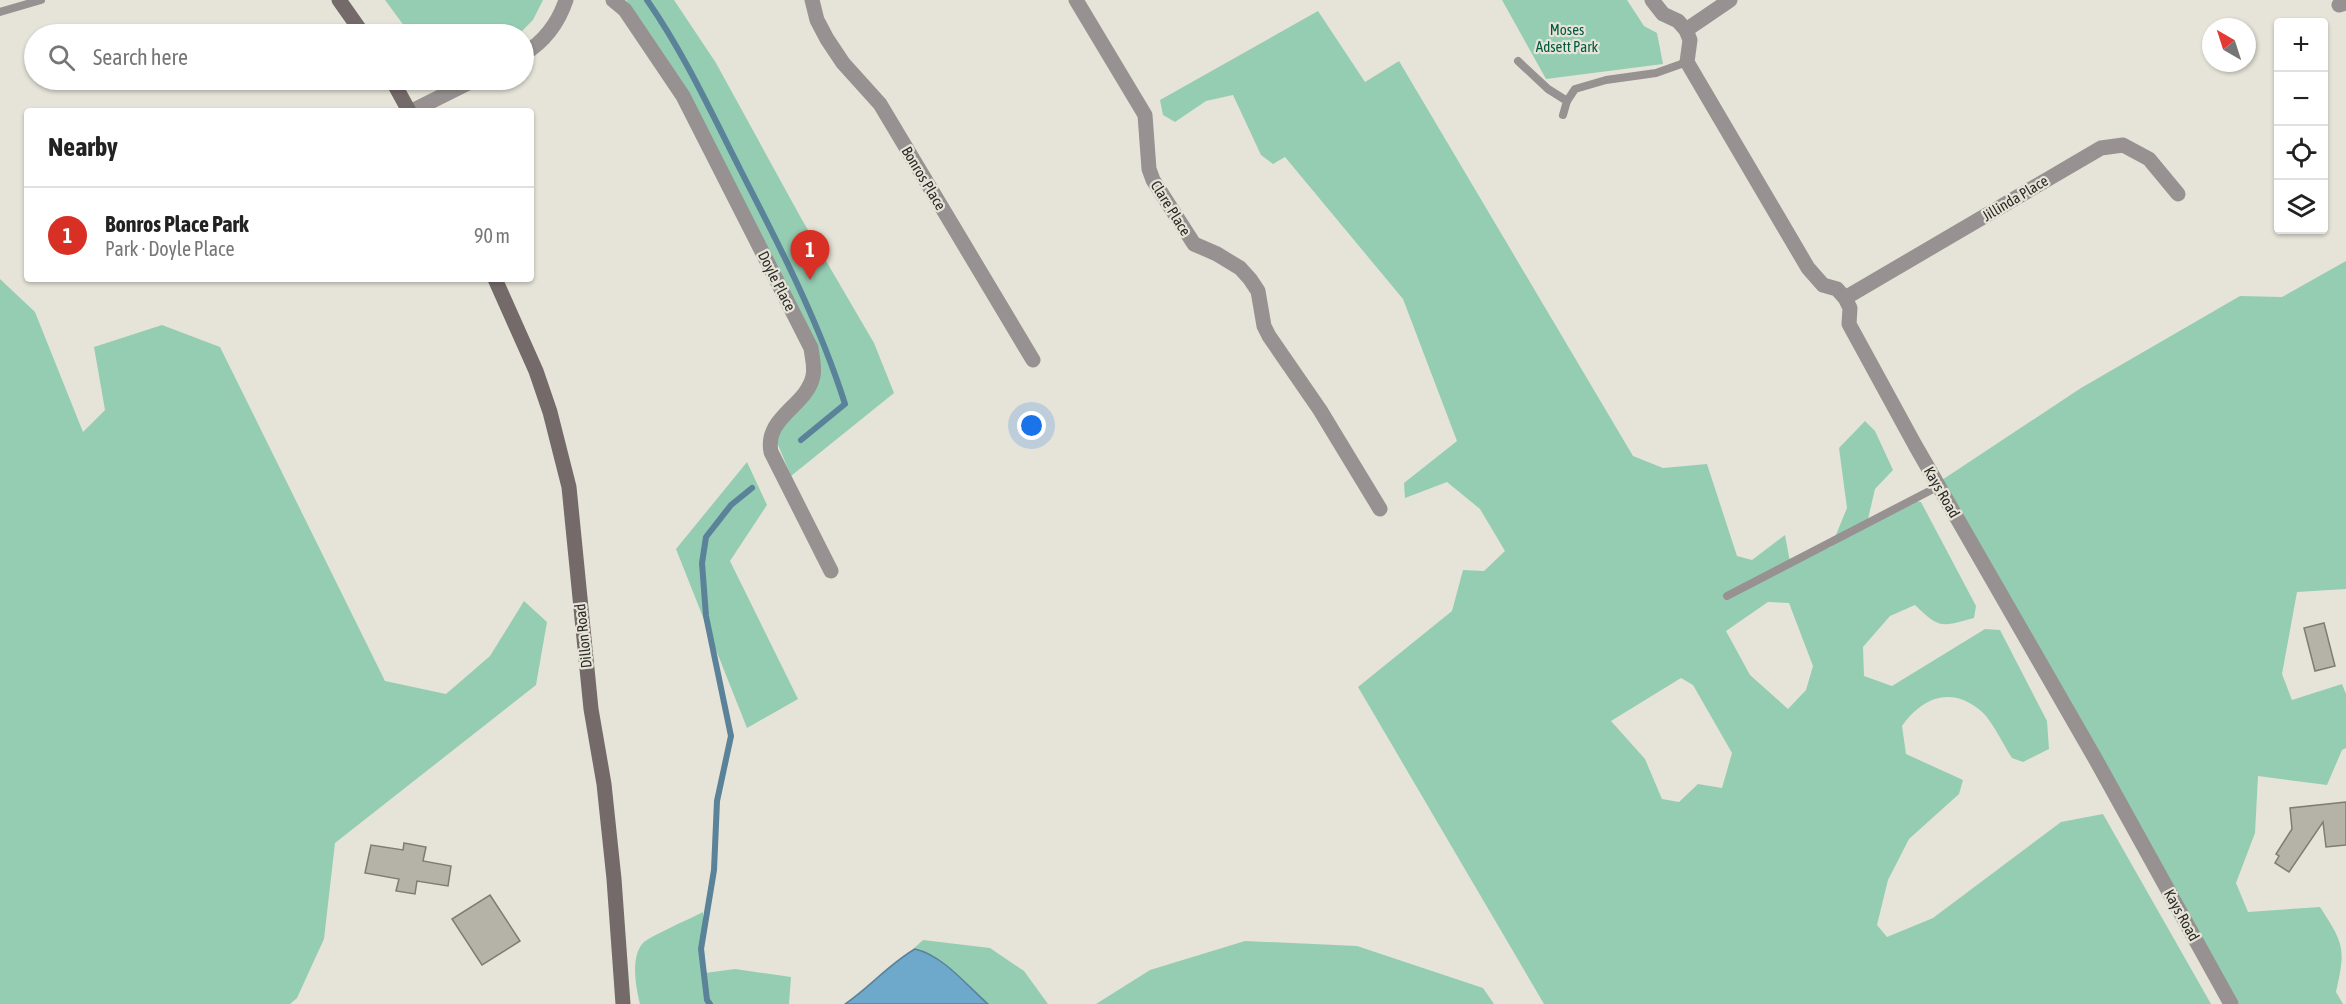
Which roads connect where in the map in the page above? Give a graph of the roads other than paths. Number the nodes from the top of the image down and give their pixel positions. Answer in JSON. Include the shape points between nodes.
{"nodes":[{"id":1,"x":41,"y":0,"type":"edge"},
{"id":2,"x":339,"y":0,"type":"edge"},
{"id":3,"x":566,"y":0,"type":"edge"},
{"id":4,"x":613,"y":0,"type":"edge"},
{"id":5,"x":812,"y":0,"type":"edge"},
{"id":6,"x":1076,"y":0,"type":"edge"},
{"id":7,"x":1652,"y":0,"type":"edge"},
{"id":8,"x":1730,"y":0,"type":"edge"},
{"id":9,"x":0,"y":12,"type":"edge"},
{"id":10,"x":356,"y":24,"type":"edge"},
{"id":11,"x":1686,"y":30,"type":"junction"},
{"id":12,"x":534,"y":46,"type":"edge"},
{"id":13,"x":1518,"y":61,"type":"dead end"},
{"id":14,"x":1688,"y":62,"type":"junction"},
{"id":15,"x":398,"y":90,"type":"edge"},
{"id":16,"x":454,"y":90,"type":"edge"},
{"id":17,"x":1567,"y":101,"type":"junction"},
{"id":18,"x":409,"y":108,"type":"edge"},
{"id":19,"x":417,"y":108,"type":"edge"},
{"id":20,"x":1563,"y":115,"type":"dead end"},
{"id":21,"x":2178,"y":194,"type":"dead end"},
{"id":22,"x":496,"y":282,"type":"edge"},
{"id":23,"x":1845,"y":298,"type":"junction"},
{"id":24,"x":1033,"y":360,"type":"dead end"},
{"id":25,"x":1939,"y":486,"type":"junction"},
{"id":26,"x":1380,"y":509,"type":"dead end"},
{"id":27,"x":831,"y":571,"type":"dead end"},
{"id":28,"x":1727,"y":596,"type":"dead end"},
{"id":29,"x":623,"y":1004,"type":"edge"},
{"id":30,"x":2231,"y":1004,"type":"edge"}],
"edges":[{"from":1,"to":9,"type":"lane"},
{"from":2,"to":10,"type":"main road"},
{"from":3,"to":12,"type":"street","via":[[556,24]]},
{"from":4,"to":27,"type":"street","name":"Doyle Place","via":[[625,10],[683,96],[811,348],[813,377],[776,424],[770,444]]},
{"from":5,"to":24,"type":"street","name":"Bonros Place","via":[[827,39],[880,104]]},
{"from":6,"to":26,"type":"street","name":"Clare Place","via":[[1145,115],[1153,180],[1194,244],[1240,268],[1250,279],[1258,291],[1264,326]]},
{"from":7,"to":11,"type":"street","via":[[1663,14]]},
{"from":8,"to":11,"type":"street"},
{"from":11,"to":14,"type":"street","via":[[1690,40]]},
{"from":13,"to":17,"type":"lane"},
{"from":14,"to":17,"type":"lane","via":[[1656,73],[1575,89]]},
{"from":14,"to":23,"type":"street","via":[[1808,268],[1823,285],[1837,289]]},
{"from":15,"to":18,"type":"main road"},
{"from":16,"to":19,"type":"street"},
{"from":17,"to":20,"type":"lane"},
{"from":21,"to":23,"type":"street","name":"Jillinda Place","via":[[2149,159],[2123,145],[2102,148]]},
{"from":22,"to":29,"type":"main road","name":"Dillon Road","via":[[536,371],[569,487],[591,709],[613,867]]},
{"from":23,"to":25,"type":"street","name":"Kays Road","via":[[1850,308],[1849,324]]},
{"from":25,"to":28,"type":"lane"},
{"from":25,"to":30,"type":"street","name":"Kays Road"}]}
